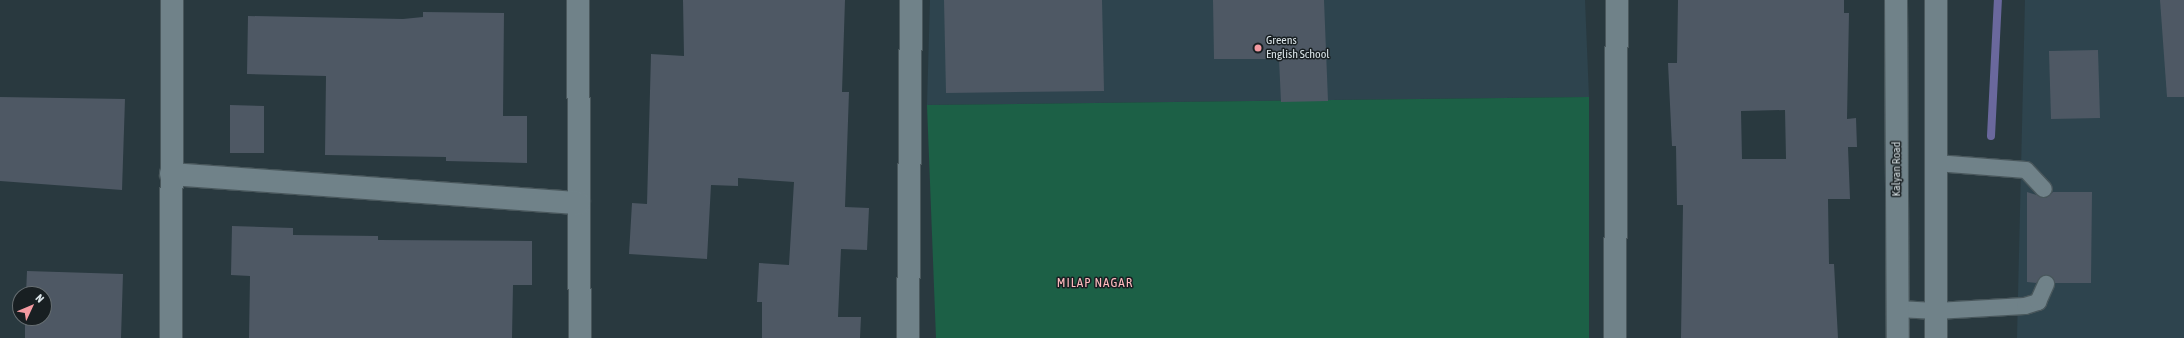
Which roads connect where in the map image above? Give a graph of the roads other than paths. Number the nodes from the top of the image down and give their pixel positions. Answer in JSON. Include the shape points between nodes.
{"nodes":[{"id":1,"x":172,"y":0,"type":"edge"},
{"id":2,"x":578,"y":0,"type":"edge"},
{"id":3,"x":911,"y":0,"type":"edge"},
{"id":4,"x":1617,"y":0,"type":"edge"},
{"id":5,"x":1896,"y":0,"type":"edge"},
{"id":6,"x":1936,"y":0,"type":"edge"},
{"id":7,"x":1936,"y":163,"type":"junction"},
{"id":8,"x":171,"y":174,"type":"junction"},
{"id":9,"x":2044,"y":189,"type":"dead end"},
{"id":10,"x":579,"y":203,"type":"junction"},
{"id":11,"x":2046,"y":284,"type":"dead end"},
{"id":12,"x":1898,"y":309,"type":"junction"},
{"id":13,"x":1936,"y":312,"type":"junction"},
{"id":14,"x":171,"y":338,"type":"edge"},
{"id":15,"x":580,"y":338,"type":"edge"},
{"id":16,"x":908,"y":338,"type":"edge"},
{"id":17,"x":1615,"y":338,"type":"edge"},
{"id":18,"x":1898,"y":338,"type":"edge"},
{"id":19,"x":1936,"y":338,"type":"edge"}],
"edges":[{"from":1,"to":8,"type":"street"},
{"from":2,"to":10,"type":"street"},
{"from":3,"to":16,"type":"street"},
{"from":4,"to":17,"type":"street"},
{"from":5,"to":12,"type":"street","name":"Kalyan Road"},
{"from":6,"to":7,"type":"street"},
{"from":7,"to":9,"type":"lane","via":[[2026,170]]},
{"from":7,"to":13,"type":"street"},
{"from":8,"to":10,"type":"street"},
{"from":8,"to":14,"type":"street"},
{"from":10,"to":15,"type":"street"},
{"from":11,"to":13,"type":"lane","via":[[2038,302],[2025,306]]},
{"from":12,"to":13,"type":"lane"},
{"from":12,"to":18,"type":"street","name":"Kalyan Road"},
{"from":13,"to":19,"type":"street"}]}
